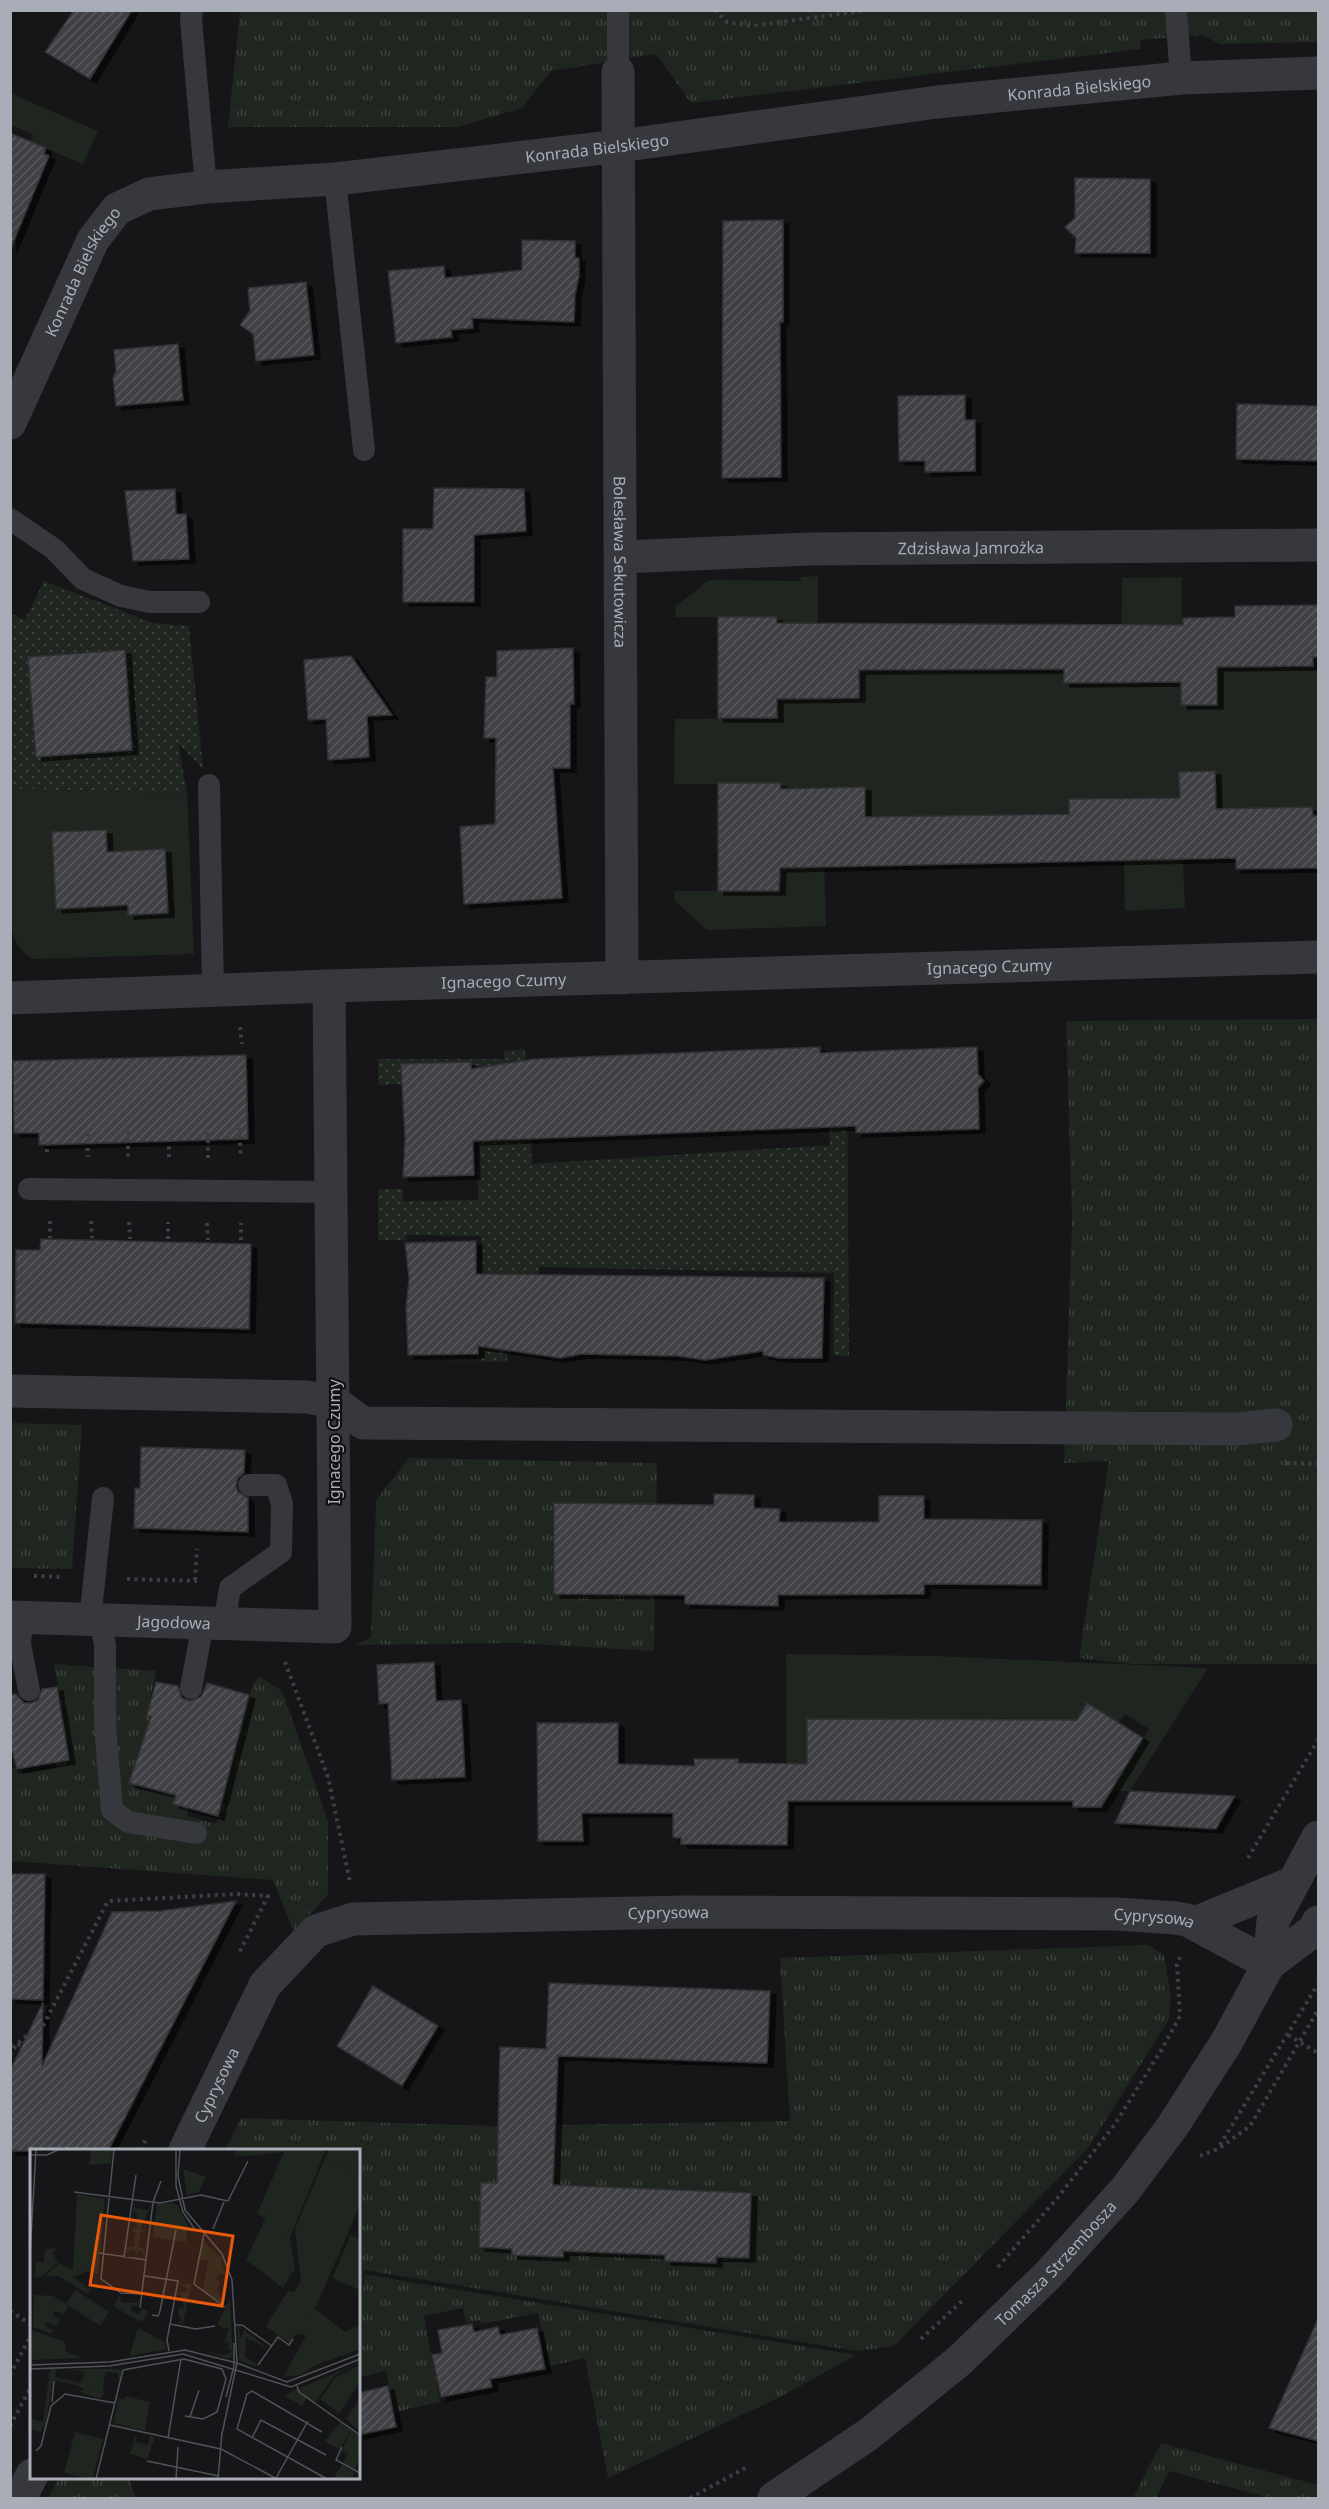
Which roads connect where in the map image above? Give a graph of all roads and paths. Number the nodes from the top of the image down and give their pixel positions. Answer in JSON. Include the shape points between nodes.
{"nodes":[{"id":1,"x":192,"y":10,"type":"edge"},
{"id":2,"x":618,"y":10,"type":"edge"},
{"id":3,"x":715,"y":10,"type":"edge"},
{"id":4,"x":868,"y":10,"type":"edge"},
{"id":5,"x":1176,"y":10,"type":"edge"},
{"id":6,"x":618,"y":72,"type":"joint"},
{"id":7,"x":1318,"y":73,"type":"edge"},
{"id":8,"x":1181,"y":78,"type":"junction"},
{"id":9,"x":620,"y":146,"type":"junction"},
{"id":10,"x":335,"y":179,"type":"junction"},
{"id":11,"x":206,"y":187,"type":"junction"},
{"id":12,"x":10,"y":423,"type":"edge"},
{"id":13,"x":364,"y":450,"type":"dead end"},
{"id":14,"x":10,"y":519,"type":"edge"},
{"id":15,"x":1318,"y":546,"type":"edge"},
{"id":16,"x":621,"y":557,"type":"junction"},
{"id":17,"x":199,"y":602,"type":"dead end"},
{"id":18,"x":209,"y":785,"type":"dead end"},
{"id":19,"x":1318,"y":957,"type":"edge"},
{"id":20,"x":622,"y":978,"type":"junction"},
{"id":21,"x":329,"y":986,"type":"junction"},
{"id":22,"x":213,"y":991,"type":"junction"},
{"id":23,"x":10,"y":998,"type":"edge"},
{"id":24,"x":250,"y":1026,"type":"dead end"},
{"id":25,"x":242,"y":1044,"type":"dead end"},
{"id":26,"x":30,"y":1189,"type":"dead end"},
{"id":27,"x":331,"y":1192,"type":"junction"},
{"id":28,"x":10,"y":1391,"type":"edge"},
{"id":29,"x":334,"y":1402,"type":"junction"},
{"id":30,"x":1276,"y":1425,"type":"dead end"},
{"id":31,"x":1283,"y":1462,"type":"dead end"},
{"id":32,"x":1318,"y":1464,"type":"edge"},
{"id":33,"x":249,"y":1485,"type":"dead end"},
{"id":34,"x":104,"y":1498,"type":"dead end"},
{"id":35,"x":197,"y":1549,"type":"dead end"},
{"id":36,"x":195,"y":1580,"type":"dead end"},
{"id":37,"x":16,"y":1618,"type":"edge"},
{"id":38,"x":96,"y":1620,"type":"junction"},
{"id":39,"x":213,"y":1623,"type":"junction"},
{"id":40,"x":335,"y":1627,"type":"joint"},
{"id":41,"x":283,"y":1657,"type":"dead end"},
{"id":42,"x":191,"y":1688,"type":"dead end"},
{"id":43,"x":29,"y":1690,"type":"dead end"},
{"id":44,"x":1318,"y":1740,"type":"edge"},
{"id":45,"x":196,"y":1833,"type":"dead end"},
{"id":46,"x":1318,"y":1837,"type":"edge"},
{"id":47,"x":1244,"y":1862,"type":"dead end"},
{"id":48,"x":1292,"y":1883,"type":"junction"},
{"id":49,"x":353,"y":1918,"type":"junction"},
{"id":50,"x":1318,"y":1922,"type":"edge"},
{"id":51,"x":1195,"y":1923,"type":"junction"},
{"id":52,"x":238,"y":1955,"type":"dead end"},
{"id":53,"x":1269,"y":1964,"type":"junction"},
{"id":54,"x":1318,"y":1984,"type":"edge"},
{"id":55,"x":1318,"y":2010,"type":"edge"},
{"id":56,"x":1288,"y":2035,"type":"junction"},
{"id":57,"x":1299,"y":2043,"type":"junction"},
{"id":58,"x":23,"y":2044,"type":"dead end"},
{"id":59,"x":13,"y":2046,"type":"edge"},
{"id":60,"x":1318,"y":2054,"type":"edge"},
{"id":61,"x":10,"y":2055,"type":"edge"},
{"id":62,"x":151,"y":2130,"type":"dead end"},
{"id":63,"x":142,"y":2149,"type":"edge"},
{"id":64,"x":186,"y":2149,"type":"edge"},
{"id":65,"x":994,"y":2271,"type":"dead end"},
{"id":66,"x":969,"y":2294,"type":"dead end"},
{"id":67,"x":10,"y":2312,"type":"edge"},
{"id":68,"x":30,"y":2324,"type":"edge"},
{"id":69,"x":30,"y":2336,"type":"edge"},
{"id":70,"x":919,"y":2340,"type":"dead end"},
{"id":71,"x":10,"y":2375,"type":"edge"},
{"id":72,"x":30,"y":2389,"type":"edge"},
{"id":73,"x":10,"y":2426,"type":"edge"},
{"id":74,"x":755,"y":2462,"type":"dead end"},
{"id":75,"x":30,"y":2479,"type":"edge"},
{"id":76,"x":20,"y":2499,"type":"edge"},
{"id":77,"x":690,"y":2499,"type":"edge"},
{"id":78,"x":774,"y":2499,"type":"edge"}],
"edges":[{"from":1,"to":11,"type":"lane"},
{"from":2,"to":6,"type":"lane"},
{"from":3,"to":4,"type":"path","via":[[727,22],[752,26]]},
{"from":5,"to":8,"type":"lane"},
{"from":6,"to":9,"type":"street","name":"Bolesława Sekutowicza"},
{"from":7,"to":8,"type":"street","name":"Konrada Bielskiego"},
{"from":8,"to":9,"type":"street","name":"Konrada Bielskiego","via":[[937,102]]},
{"from":9,"to":10,"type":"street","name":"Konrada Bielskiego"},
{"from":9,"to":16,"type":"street","name":"Bolesława Sekutowicza"},
{"from":10,"to":11,"type":"street","name":"Konrada Bielskiego"},
{"from":10,"to":13,"type":"lane"},
{"from":11,"to":12,"type":"street","name":"Konrada Bielskiego","via":[[149,194],[117,209],[93,240]]},
{"from":14,"to":17,"type":"lane","via":[[54,549],[83,579],[121,596],[150,602]]},
{"from":15,"to":16,"type":"street","name":"Zdzisława Jamrożka","via":[[810,549]]},
{"from":16,"to":20,"type":"street","name":"Bolesława Sekutowicza"},
{"from":18,"to":22,"type":"lane"},
{"from":19,"to":20,"type":"street","name":"Ignacego Czumy"},
{"from":20,"to":21,"type":"street","name":"Ignacego Czumy"},
{"from":21,"to":22,"type":"street"},
{"from":21,"to":27,"type":"street","name":"Ignacego Czumy"},
{"from":22,"to":23,"type":"street"},
{"from":24,"to":25,"type":"path","via":[[240,1026]]},
{"from":26,"to":27,"type":"lane"},
{"from":27,"to":29,"type":"street","name":"Ignacego Czumy"},
{"from":28,"to":29,"type":"street","via":[[307,1397]]},
{"from":29,"to":30,"type":"street","via":[[363,1423],[1238,1429]]},
{"from":29,"to":40,"type":"street","name":"Ignacego Czumy"},
{"from":31,"to":32,"type":"path"},
{"from":33,"to":39,"type":"lane","via":[[276,1485],[282,1504],[281,1552],[230,1588]]},
{"from":34,"to":38,"type":"lane"},
{"from":35,"to":36,"type":"path"},
{"from":37,"to":38,"type":"street","name":"Jagodowa"},
{"from":37,"to":43,"type":"lane"},
{"from":38,"to":39,"type":"street","name":"Jagodowa"},
{"from":38,"to":45,"type":"lane","via":[[105,1646],[105,1725],[112,1810],[128,1822]]},
{"from":39,"to":40,"type":"street","name":"Jagodowa"},
{"from":39,"to":42,"type":"lane"},
{"from":41,"to":49,"type":"path","via":[[328,1777]]},
{"from":44,"to":47,"type":"path"},
{"from":46,"to":48,"type":"street","name":"Tomasza Strzembosza"},
{"from":48,"to":51,"type":"street"},
{"from":48,"to":53,"type":"street","name":"Tomasza Strzembosza","via":[[1273,1921]]},
{"from":49,"to":51,"type":"street","name":"Cyprysowa","via":[[684,1912],[1082,1912],[1176,1918]]},
{"from":49,"to":64,"type":"street","name":"Cyprysowa","via":[[316,1931],[265,1985]]},
{"from":50,"to":53,"type":"street","name":"Tomasza Strzembosza","via":[[1314,1930]]},
{"from":51,"to":53,"type":"street","name":"Cyprysowa"},
{"from":51,"to":65,"type":"path","via":[[1177,1965],[1180,2016],[1162,2049],[1115,2124]]},
{"from":52,"to":59,"type":"path","via":[[268,1896],[108,1901],[43,2026]]},
{"from":53,"to":78,"type":"street","name":"Tomasza Strzembosza","via":[[1226,2043],[1172,2127],[1079,2243],[930,2386],[862,2440]]},
{"from":54,"to":56,"type":"path"},
{"from":55,"to":57,"type":"path"},
{"from":56,"to":57,"type":"path"},
{"from":56,"to":57,"type":"path","via":[[1218,2149],[1250,2126]]},
{"from":57,"to":60,"type":"path"},
{"from":58,"to":59,"type":"path"},
{"from":59,"to":61,"type":"path"},
{"from":62,"to":63,"type":"path"},
{"from":66,"to":70,"type":"path"},
{"from":67,"to":68,"type":"path"},
{"from":69,"to":71,"type":"path"},
{"from":72,"to":73,"type":"path"},
{"from":74,"to":77,"type":"path"},
{"from":75,"to":76,"type":"street"}]}
